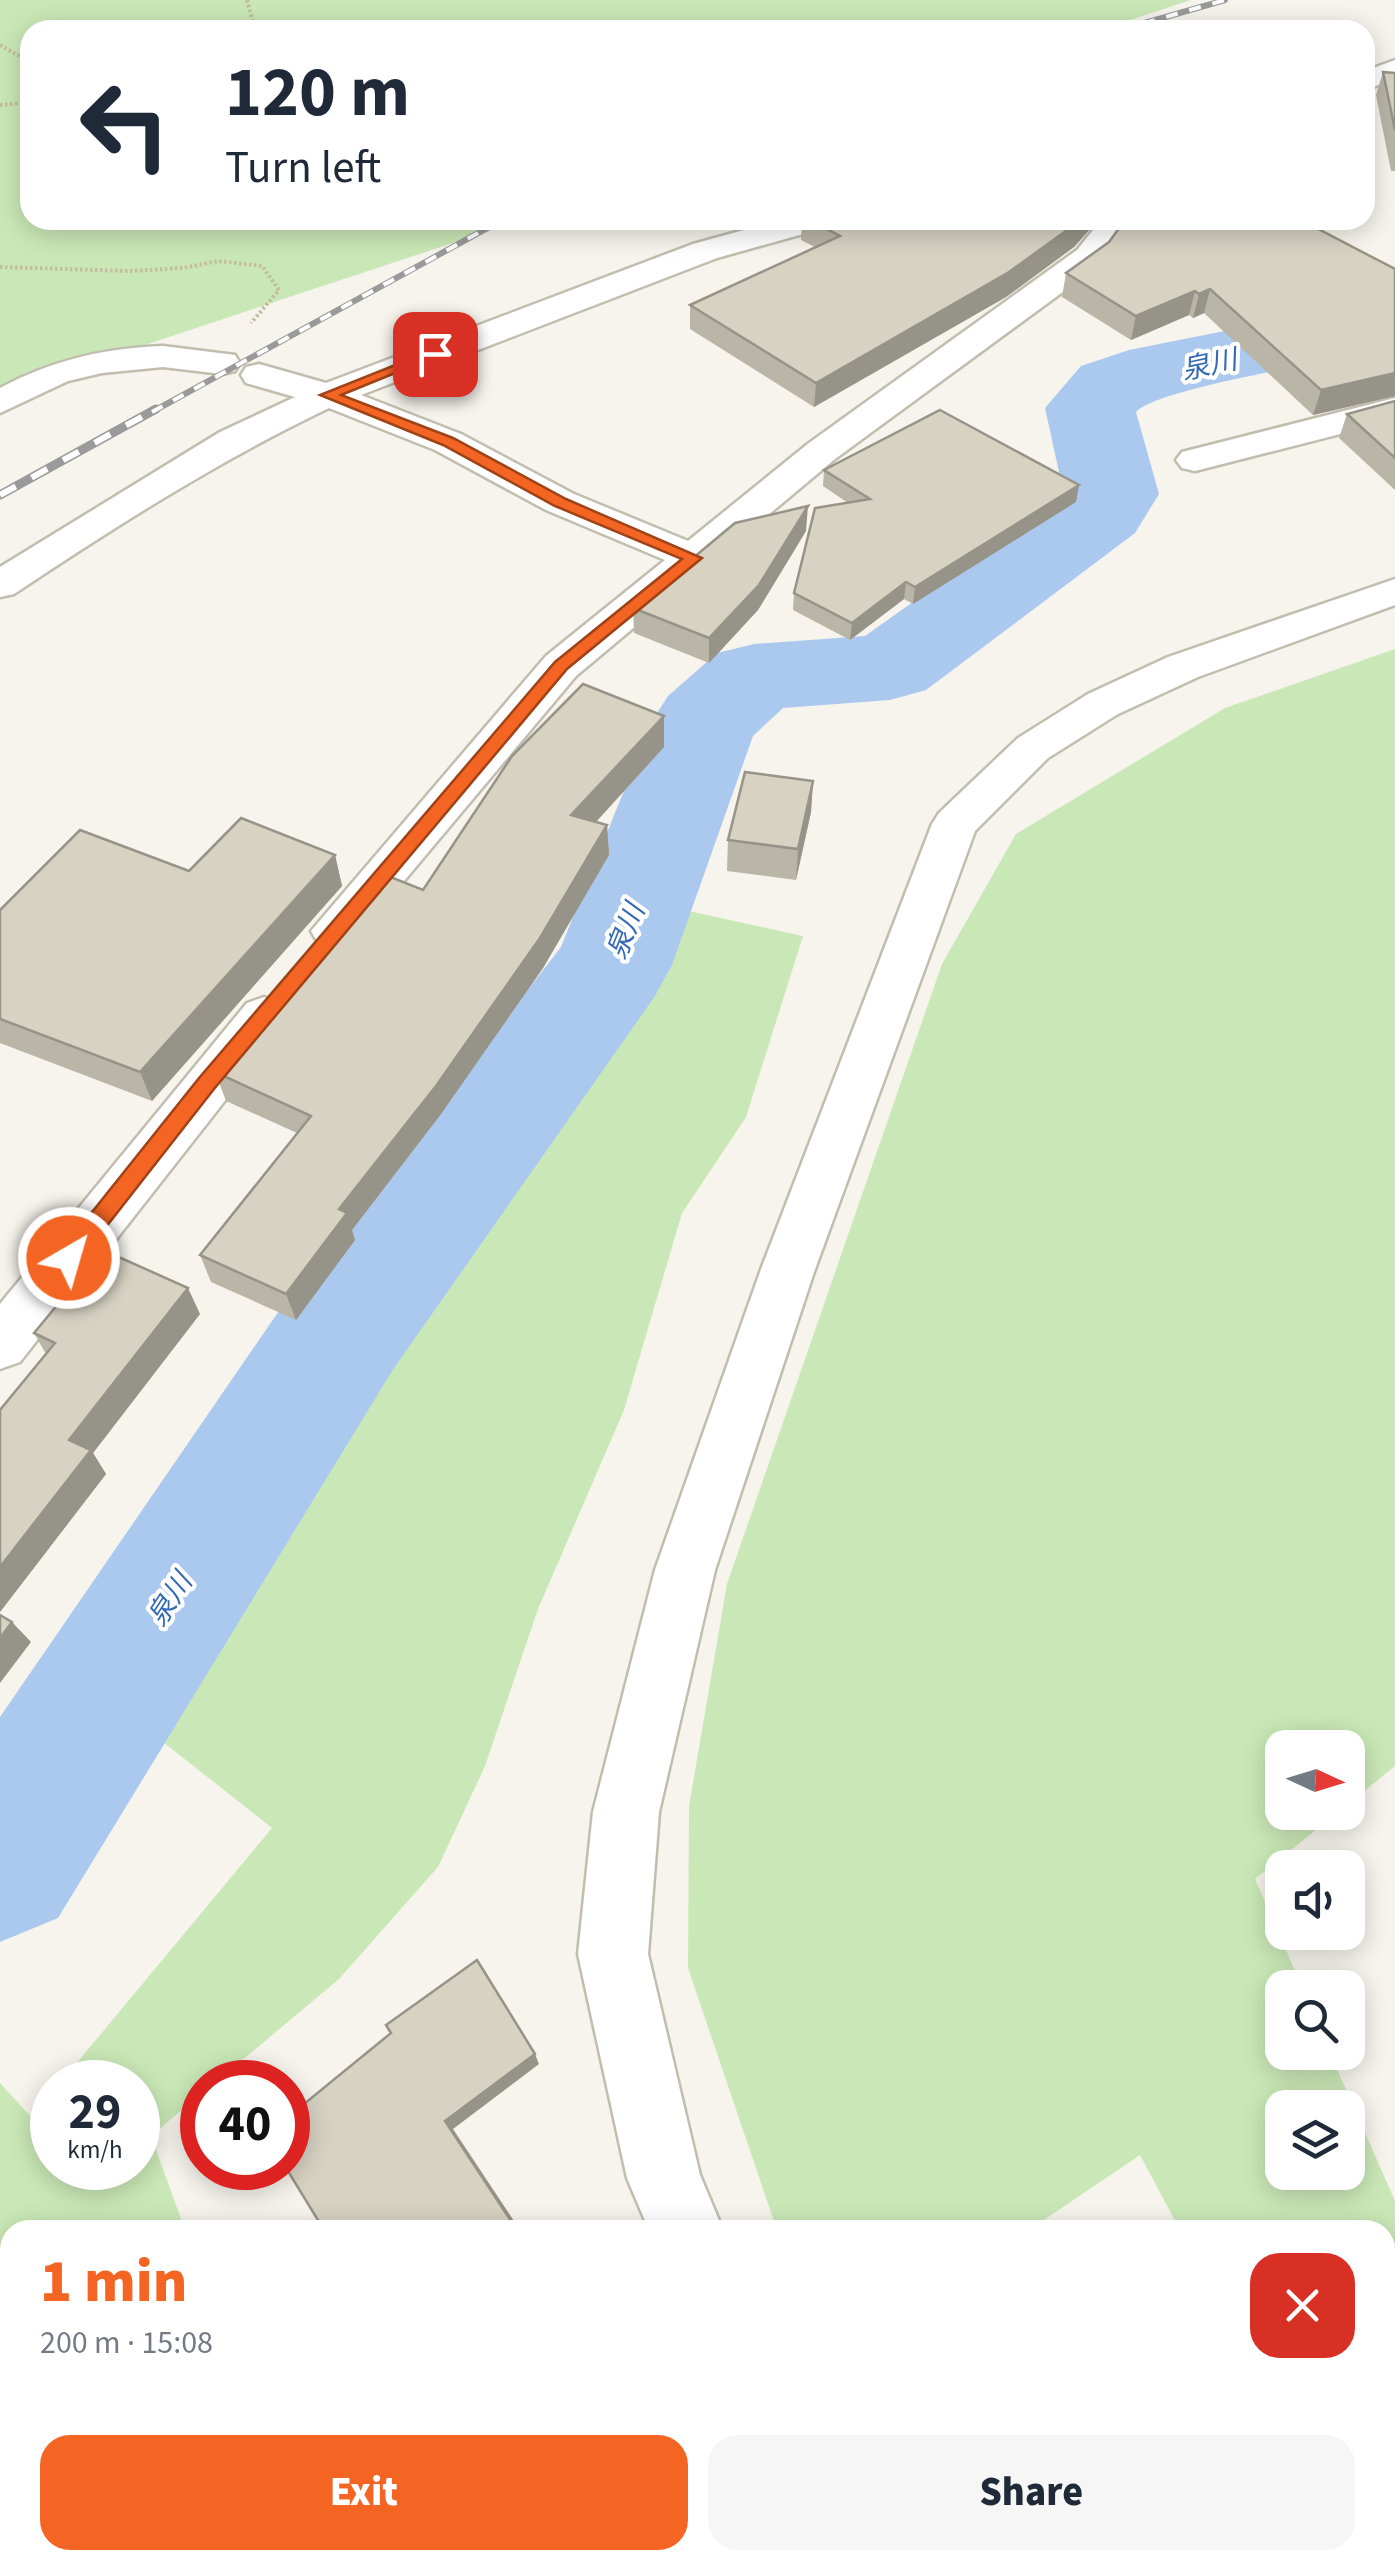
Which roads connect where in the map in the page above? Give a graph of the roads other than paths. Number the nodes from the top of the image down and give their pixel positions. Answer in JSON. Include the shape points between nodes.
{"nodes":[{"id":1,"x":780,"y":230,"type":"edge"},
{"id":2,"x":1110,"y":230,"type":"edge"},
{"id":3,"x":220,"y":363,"type":"road end"},
{"id":4,"x":259,"y":376,"type":"dead end"},
{"id":5,"x":328,"y":395,"type":"junction"},
{"id":6,"x":0,"y":402,"type":"edge"},
{"id":7,"x":1395,"y":409,"type":"edge"},
{"id":8,"x":1195,"y":460,"type":"dead end"},
{"id":9,"x":694,"y":558,"type":"junction"},
{"id":10,"x":0,"y":585,"type":"edge"},
{"id":11,"x":1395,"y":591,"type":"edge"},
{"id":12,"x":0,"y":1345,"type":"edge"},
{"id":13,"x":682,"y":2220,"type":"edge"}],
"edges":[{"from":1,"to":5,"type":"street","via":[[705,251]]},
{"from":2,"to":9,"type":"street","via":[[1088,258],[822,451]]},
{"from":3,"to":6,"type":"street","via":[[144,358],[64,371]]},
{"from":4,"to":5,"type":"street"},
{"from":5,"to":9,"type":"street","via":[[448,442],[560,502]]},
{"from":5,"to":10,"type":"street","via":[[233,440]]},
{"from":7,"to":8,"type":"street"},
{"from":9,"to":12,"type":"street","via":[[561,666],[206,1083]]},
{"from":11,"to":13,"type":"street","via":[[1183,667],[1103,704],[1033,748],[955,824],[794,1254],[685,1570],[626,1812],[612,1954],[664,2178]]}]}
